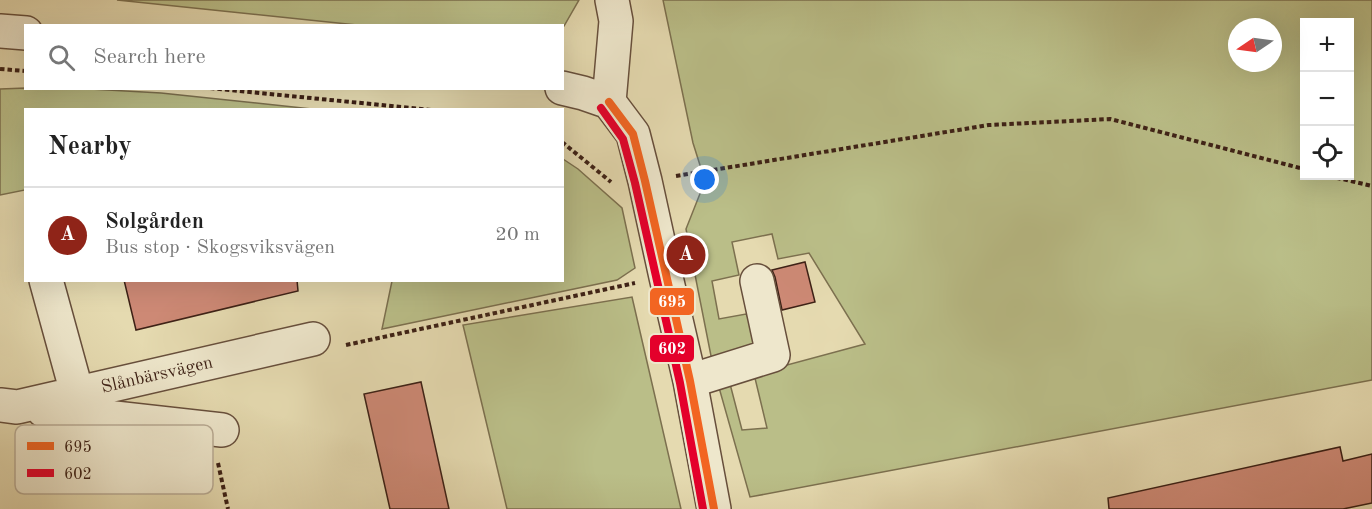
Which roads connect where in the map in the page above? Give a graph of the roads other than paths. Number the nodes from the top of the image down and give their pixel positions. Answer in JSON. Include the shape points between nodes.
{"nodes":[{"id":1,"x":612,"y":0,"type":"edge"},
{"id":2,"x":0,"y":31,"type":"edge"},
{"id":3,"x":24,"y":33,"type":"edge"},
{"id":4,"x":564,"y":88,"type":"edge"},
{"id":5,"x":609,"y":102,"type":"junction"},
{"id":6,"x":757,"y":281,"type":"dead end"},
{"id":7,"x":47,"y":282,"type":"edge"},
{"id":8,"x":313,"y":339,"type":"road end"},
{"id":9,"x":690,"y":381,"type":"junction"},
{"id":10,"x":77,"y":393,"type":"junction"},
{"id":11,"x":9,"y":406,"type":"edge"},
{"id":12,"x":174,"y":425,"type":"edge"},
{"id":13,"x":213,"y":430,"type":"edge"},
{"id":14,"x":217,"y":430,"type":"road end"},
{"id":15,"x":714,"y":509,"type":"edge"}],
"edges":[{"from":1,"to":5,"type":"street","via":[[616,21]]},
{"from":2,"to":3,"type":"street"},
{"from":4,"to":5,"type":"street"},
{"from":5,"to":9,"type":"street","via":[[633,134]]},
{"from":6,"to":9,"type":"street","via":[[773,355]]},
{"from":7,"to":10,"type":"street"},
{"from":8,"to":10,"type":"street","name":"Slånbärsvägen"},
{"from":9,"to":15,"type":"street"},
{"from":10,"to":11,"type":"street","name":"Slånbärsvägen"},
{"from":11,"to":12,"type":"street"},
{"from":13,"to":14,"type":"street"}]}
